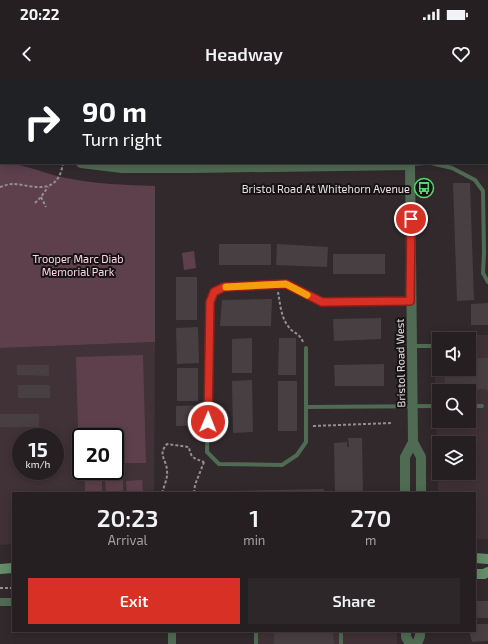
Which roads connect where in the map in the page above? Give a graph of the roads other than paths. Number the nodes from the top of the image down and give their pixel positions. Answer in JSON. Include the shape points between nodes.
{"nodes":[{"id":1,"x":89,"y":164,"type":"edge"},
{"id":2,"x":410,"y":164,"type":"edge"},
{"id":3,"x":435,"y":164,"type":"edge"},
{"id":4,"x":204,"y":166,"type":"edge"},
{"id":5,"x":486,"y":218,"type":"edge"},
{"id":6,"x":488,"y":282,"type":"edge"},
{"id":7,"x":410,"y":301,"type":"junction"},
{"id":8,"x":412,"y":346,"type":"junction"},
{"id":9,"x":432,"y":346,"type":"edge"},
{"id":10,"x":306,"y":348,"type":"road end"},
{"id":11,"x":412,"y":406,"type":"junction"},
{"id":12,"x":432,"y":406,"type":"edge"},
{"id":13,"x":476,"y":406,"type":"edge"},
{"id":14,"x":482,"y":406,"type":"dead end"},
{"id":15,"x":307,"y":407,"type":"junction"},
{"id":16,"x":413,"y":442,"type":"junction"},
{"id":17,"x":405,"y":492,"type":"edge"},
{"id":18,"x":421,"y":492,"type":"edge"},
{"id":19,"x":476,"y":558,"type":"edge"},
{"id":20,"x":488,"y":559,"type":"edge"},
{"id":21,"x":12,"y":568,"type":"edge"},
{"id":22,"x":0,"y":569,"type":"edge"},
{"id":23,"x":488,"y":572,"type":"edge"},
{"id":24,"x":476,"y":574,"type":"edge"},
{"id":25,"x":0,"y":602,"type":"edge"},
{"id":26,"x":12,"y":602,"type":"edge"},
{"id":27,"x":172,"y":632,"type":"edge"},
{"id":28,"x":256,"y":632,"type":"edge"},
{"id":29,"x":341,"y":632,"type":"edge"},
{"id":30,"x":406,"y":632,"type":"edge"},
{"id":31,"x":420,"y":632,"type":"edge"},
{"id":32,"x":172,"y":644,"type":"edge"},
{"id":33,"x":256,"y":644,"type":"edge"},
{"id":34,"x":342,"y":644,"type":"edge"},
{"id":35,"x":410,"y":644,"type":"edge"},
{"id":36,"x":417,"y":644,"type":"edge"}],
"edges":[{"from":1,"to":4,"type":"street","via":[[122,168]]},
{"from":2,"to":4,"type":"street"},
{"from":2,"to":7,"type":"street","name":"Bristol Road West"},
{"from":3,"to":5,"type":"lane","via":[[452,168],[475,180],[483,191]]},
{"from":5,"to":6,"type":"lane","via":[[483,273]]},
{"from":7,"to":8,"type":"street","name":"Bristol Road West"},
{"from":7,"to":15,"type":"lane","via":[[322,302],[286,284],[224,287],[214,292],[210,302],[207,452],[219,464],[282,465],[297,455],[306,442]]},
{"from":8,"to":9,"type":"lane"},
{"from":8,"to":11,"type":"street","name":"Bristol Road West"},
{"from":10,"to":15,"type":"lane"},
{"from":11,"to":12,"type":"lane"},
{"from":11,"to":15,"type":"lane"},
{"from":11,"to":16,"type":"street","name":"Bristol Road West"},
{"from":13,"to":14,"type":"lane"},
{"from":16,"to":17,"type":"street","name":"Bristol Road West","via":[[405,457]]},
{"from":16,"to":18,"type":"street","name":"Bristol Road West","via":[[421,457]]},
{"from":19,"to":20,"type":"main road"},
{"from":21,"to":22,"type":"main road"},
{"from":23,"to":24,"type":"main road"},
{"from":25,"to":26,"type":"street"},
{"from":27,"to":32,"type":"street"},
{"from":28,"to":33,"type":"lane"},
{"from":29,"to":34,"type":"lane"},
{"from":30,"to":35,"type":"street"},
{"from":31,"to":36,"type":"street"}]}
